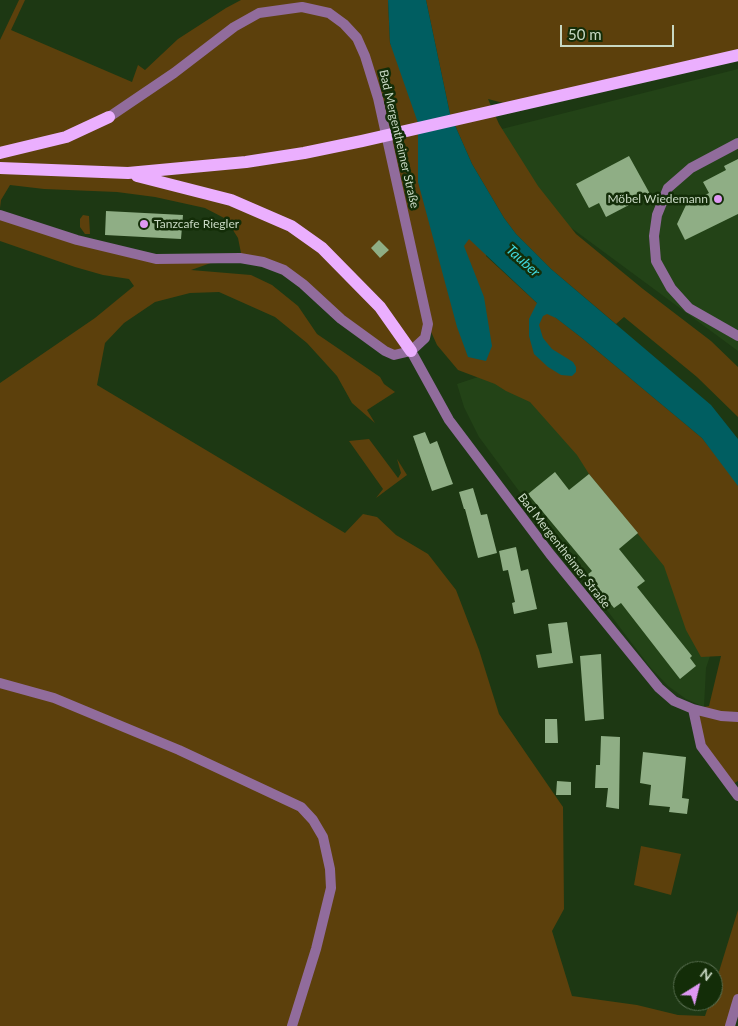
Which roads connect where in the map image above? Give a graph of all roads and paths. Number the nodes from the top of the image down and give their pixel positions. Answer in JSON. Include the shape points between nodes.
{"nodes":[{"id":1,"x":738,"y":55,"type":"edge"},
{"id":2,"x":109,"y":117,"type":"joint"},
{"id":3,"x":738,"y":143,"type":"edge"},
{"id":4,"x":0,"y":153,"type":"edge"},
{"id":5,"x":0,"y":168,"type":"edge"},
{"id":6,"x":128,"y":173,"type":"junction"},
{"id":7,"x":0,"y":215,"type":"edge"},
{"id":8,"x":738,"y":336,"type":"edge"},
{"id":9,"x":411,"y":351,"type":"junction"},
{"id":10,"x":0,"y":683,"type":"edge"},
{"id":11,"x":693,"y":709,"type":"junction"},
{"id":12,"x":738,"y":717,"type":"edge"},
{"id":13,"x":738,"y":796,"type":"edge"},
{"id":14,"x":738,"y":999,"type":"edge"},
{"id":15,"x":292,"y":1026,"type":"edge"},
{"id":16,"x":730,"y":1026,"type":"edge"}],
"edges":[{"from":1,"to":6,"type":"main road","via":[[304,153]]},
{"from":2,"to":4,"type":"main road","via":[[66,137]]},
{"from":2,"to":9,"type":"street","name":"Bad Mergentheimer Straße","via":[[234,27],[259,13],[302,7],[328,13],[344,24],[357,38],[366,56],[378,98],[428,324],[425,338]]},
{"from":3,"to":8,"type":"street","via":[[691,168],[668,188],[657,215],[654,236],[656,261],[671,288],[689,308]]},
{"from":5,"to":6,"type":"main road"},
{"from":6,"to":9,"type":"main road","via":[[231,200],[291,226],[322,248],[380,307]]},
{"from":7,"to":9,"type":"street","via":[[77,240],[156,259],[240,258],[263,262],[284,270],[385,350],[394,354]]},
{"from":9,"to":11,"type":"street","name":"Bad Mergentheimer Straße","via":[[449,420],[550,554],[659,688],[674,701]]},
{"from":10,"to":15,"type":"street","via":[[54,698],[179,750],[301,807],[313,820],[323,837],[331,888]]},
{"from":11,"to":12,"type":"street","name":"Bad Mergentheimer Straße"},
{"from":11,"to":13,"type":"street","via":[[701,746]]},
{"from":14,"to":16,"type":"street"}]}
